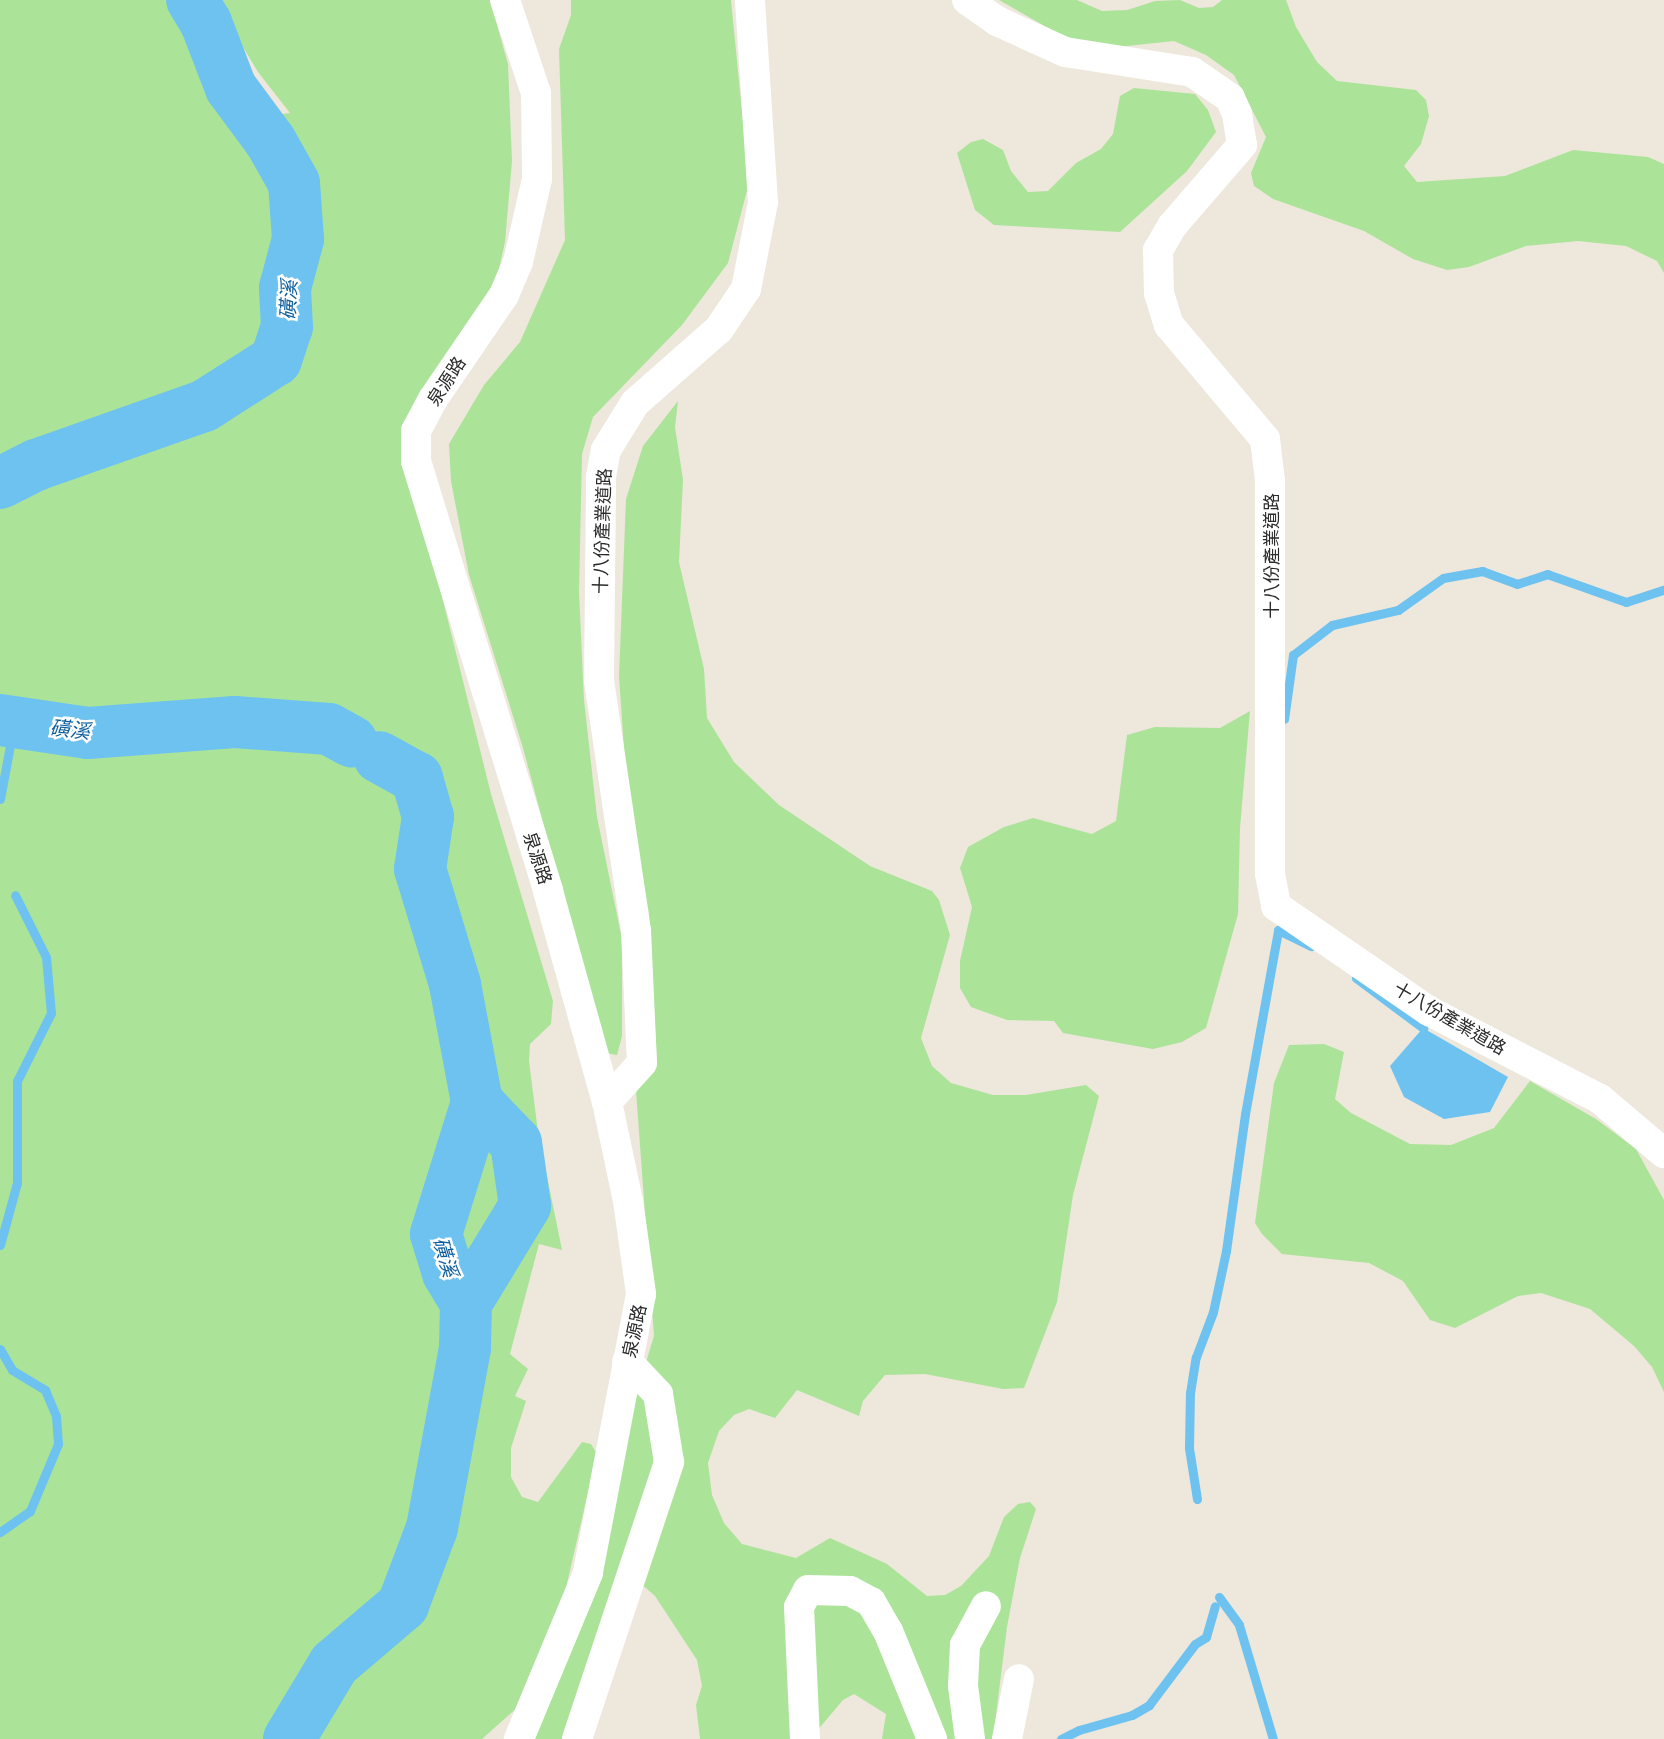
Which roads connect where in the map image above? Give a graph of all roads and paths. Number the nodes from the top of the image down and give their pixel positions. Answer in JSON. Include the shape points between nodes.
{"nodes":[{"id":1,"x":505,"y":0,"type":"edge"},
{"id":2,"x":750,"y":0,"type":"edge"},
{"id":3,"x":967,"y":0,"type":"edge"},
{"id":4,"x":607,"y":1102,"type":"junction"},
{"id":5,"x":1664,"y":1153,"type":"edge"},
{"id":6,"x":627,"y":1361,"type":"junction"},
{"id":7,"x":986,"y":1606,"type":"dead end"},
{"id":8,"x":1019,"y":1679,"type":"dead end"},
{"id":9,"x":523,"y":1728,"type":"edge"},
{"id":10,"x":498,"y":1739,"type":"edge"},
{"id":11,"x":577,"y":1739,"type":"edge"},
{"id":12,"x":805,"y":1739,"type":"edge"},
{"id":13,"x":933,"y":1739,"type":"edge"},
{"id":14,"x":970,"y":1739,"type":"edge"},
{"id":15,"x":1007,"y":1739,"type":"edge"}],
"edges":[{"from":1,"to":4,"type":"street","name":"泉源路","via":[[536,93],[537,179],[518,262],[504,295],[416,431],[416,461],[548,891]]},
{"from":2,"to":4,"type":"street","name":"十八份產業道路","via":[[763,202],[746,289],[718,329],[635,403],[606,450],[601,477],[599,680],[636,931],[642,1063]]},
{"from":3,"to":5,"type":"street","name":"十八份產業道路","via":[[997,21],[1065,52],[1192,72],[1230,98],[1237,114],[1242,145],[1172,226],[1158,250],[1159,293],[1169,325],[1265,440],[1270,480],[1270,874],[1276,906],[1429,1011],[1600,1099]]},
{"from":4,"to":6,"type":"street","name":"泉源路","via":[[628,1201],[641,1294]]},
{"from":6,"to":9,"type":"street","name":"泉源路","via":[[588,1573]]},
{"from":6,"to":11,"type":"street","via":[[658,1394],[669,1462]]},
{"from":7,"to":14,"type":"street","via":[[965,1645],[963,1686]]},
{"from":8,"to":15,"type":"street"},
{"from":9,"to":10,"type":"street"},
{"from":12,"to":13,"type":"street","via":[[799,1607],[808,1590],[850,1591],[871,1602],[888,1631]]}]}
